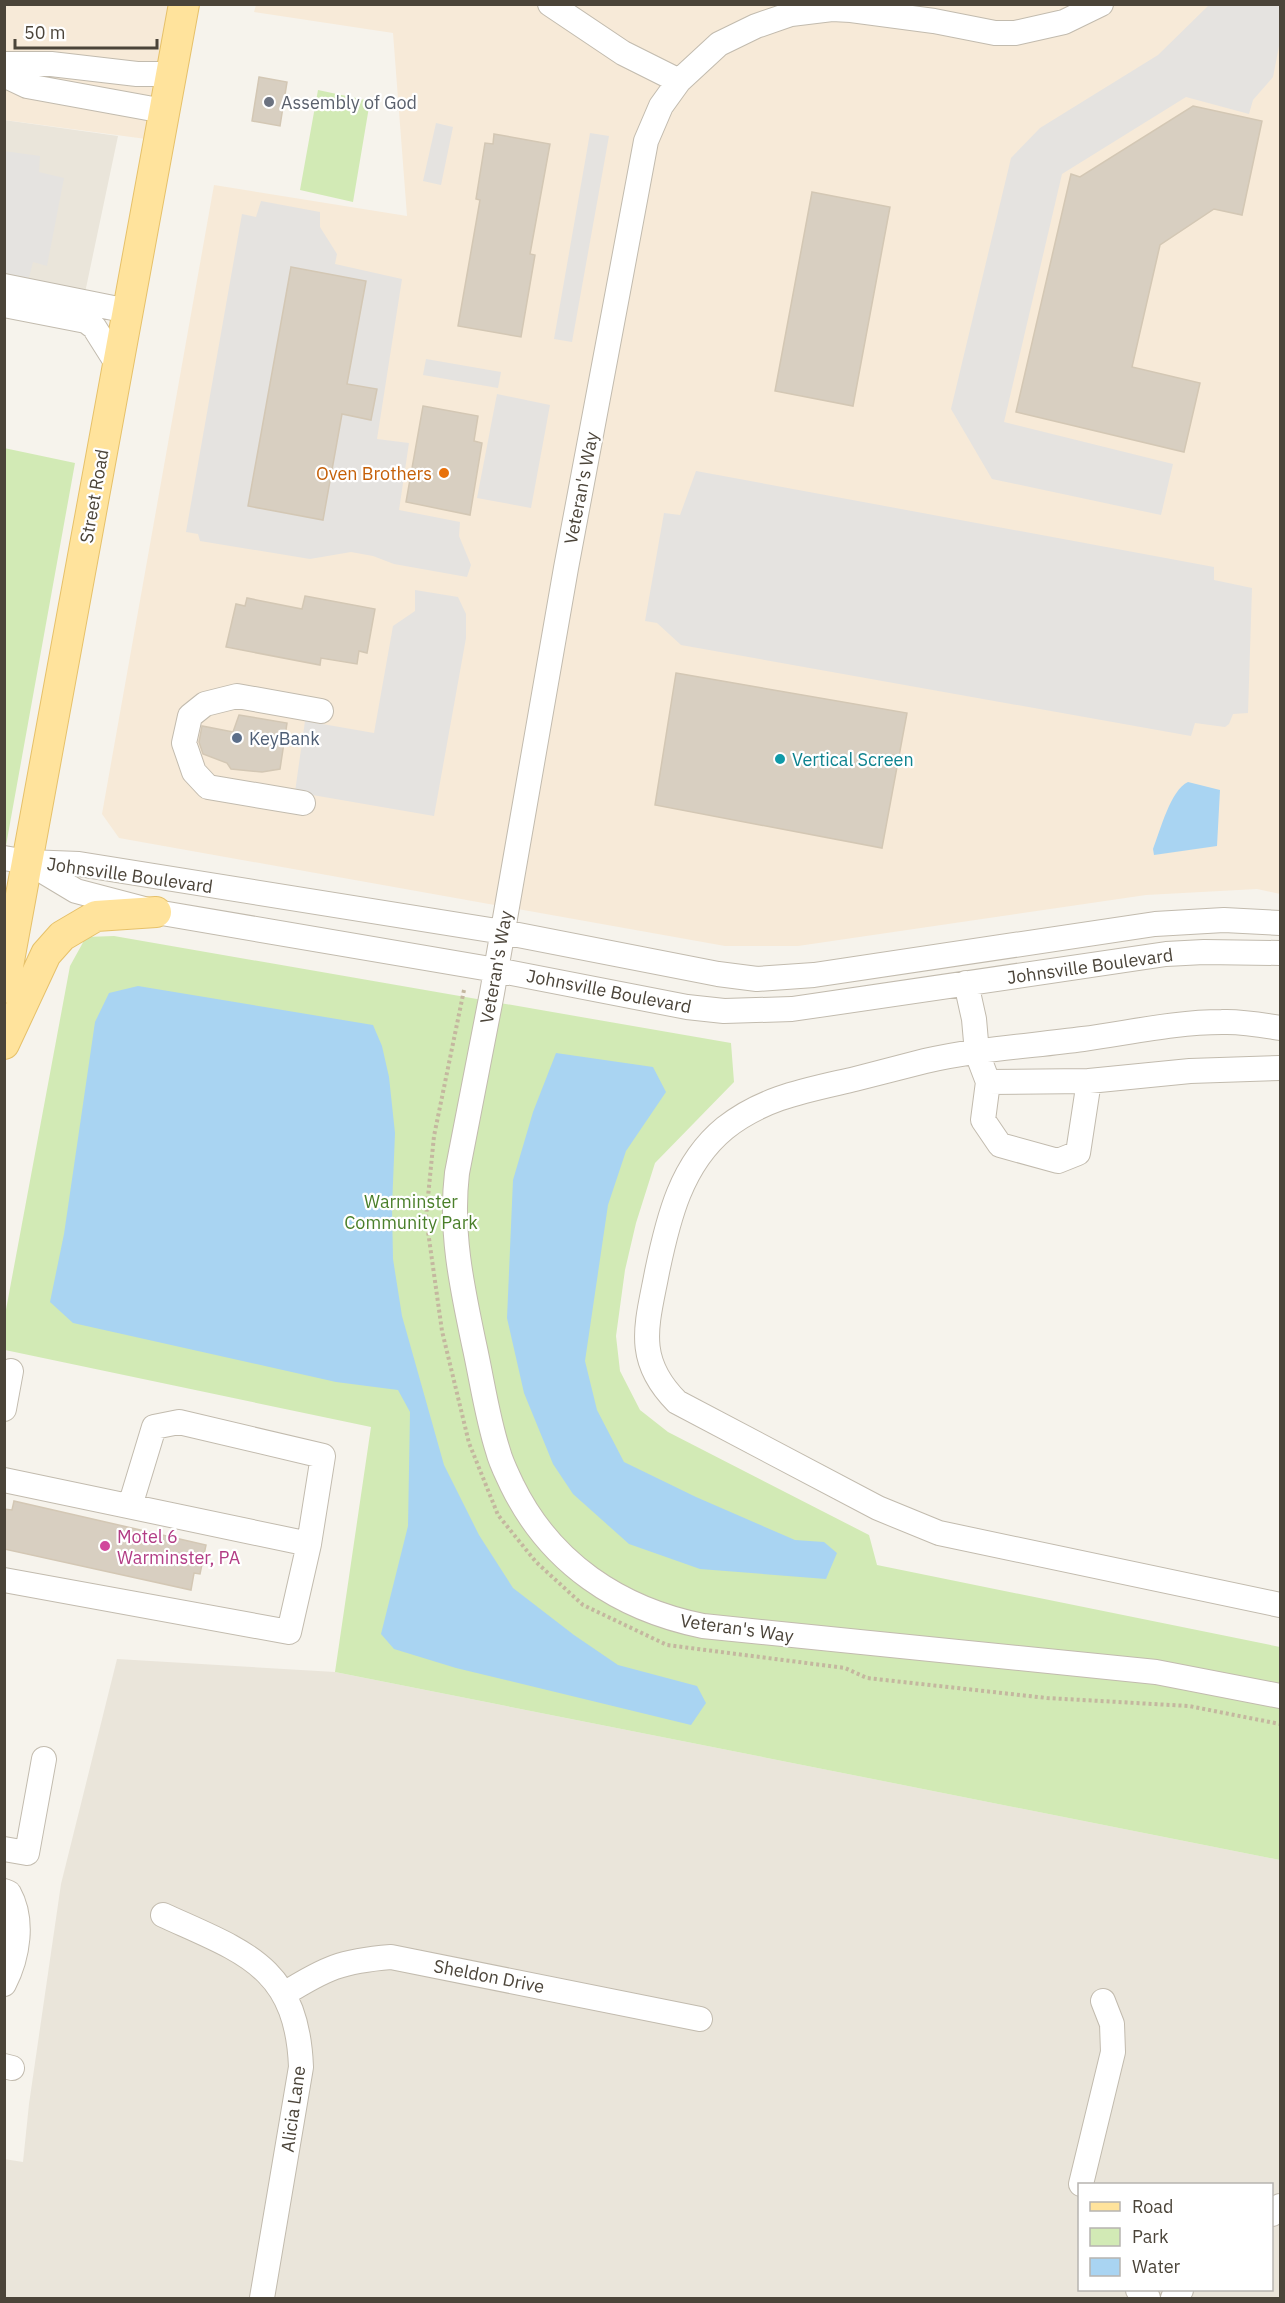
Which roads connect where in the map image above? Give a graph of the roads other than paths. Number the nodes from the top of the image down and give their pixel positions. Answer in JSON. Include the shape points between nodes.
{"nodes":[{"id":1,"x":184,"y":4,"type":"edge"},
{"id":2,"x":550,"y":4,"type":"edge"},
{"id":3,"x":1101,"y":4,"type":"edge"},
{"id":4,"x":936,"y":13,"type":"edge"},
{"id":5,"x":4,"y":64,"type":"edge"},
{"id":6,"x":171,"y":74,"type":"junction"},
{"id":7,"x":4,"y":75,"type":"edge"},
{"id":8,"x":679,"y":81,"type":"junction"},
{"id":9,"x":164,"y":111,"type":"junction"},
{"id":10,"x":4,"y":286,"type":"edge"},
{"id":11,"x":4,"y":304,"type":"edge"},
{"id":12,"x":128,"y":311,"type":"junction"},
{"id":13,"x":118,"y":365,"type":"junction"},
{"id":14,"x":321,"y":711,"type":"dead end"},
{"id":15,"x":303,"y":803,"type":"dead end"},
{"id":16,"x":16,"y":860,"type":"edge"},
{"id":17,"x":156,"y":912,"type":"junction"},
{"id":18,"x":1281,"y":923,"type":"edge"},
{"id":19,"x":503,"y":932,"type":"junction"},
{"id":20,"x":1281,"y":953,"type":"edge"},
{"id":21,"x":496,"y":970,"type":"junction"},
{"id":22,"x":966,"y":983,"type":"junction"},
{"id":23,"x":4,"y":988,"type":"edge"},
{"id":24,"x":1281,"y":1028,"type":"edge"},
{"id":25,"x":4,"y":1044,"type":"edge"},
{"id":26,"x":977,"y":1053,"type":"junction"},
{"id":27,"x":1281,"y":1068,"type":"edge"},
{"id":28,"x":1089,"y":1081,"type":"junction"},
{"id":29,"x":988,"y":1082,"type":"junction"},
{"id":30,"x":11,"y":1371,"type":"dead end"},
{"id":31,"x":4,"y":1408,"type":"edge"},
{"id":32,"x":4,"y":1480,"type":"edge"},
{"id":33,"x":130,"y":1506,"type":"junction"},
{"id":34,"x":309,"y":1544,"type":"junction"},
{"id":35,"x":4,"y":1580,"type":"edge"},
{"id":36,"x":1281,"y":1605,"type":"edge"},
{"id":37,"x":1281,"y":1696,"type":"edge"},
{"id":38,"x":44,"y":1759,"type":"dead end"},
{"id":39,"x":4,"y":1849,"type":"edge"},
{"id":40,"x":4,"y":1891,"type":"edge"},
{"id":41,"x":163,"y":1915,"type":"dead end"},
{"id":42,"x":4,"y":1984,"type":"edge"},
{"id":43,"x":284,"y":1994,"type":"junction"},
{"id":44,"x":1103,"y":2001,"type":"dead end"},
{"id":45,"x":700,"y":2019,"type":"dead end"},
{"id":46,"x":1081,"y":2183,"type":"edge"},
{"id":47,"x":262,"y":2298,"type":"edge"}],
"edges":[{"from":1,"to":6,"type":"main road","name":"Street Road"},
{"from":2,"to":8,"type":"street","via":[[623,53]]},
{"from":3,"to":4,"type":"street","name":"Veteran's Way","via":[[1064,22],[1015,33],[995,33]]},
{"from":4,"to":8,"type":"street","name":"Veteran's Way","via":[[841,9],[791,14],[719,44]]},
{"from":5,"to":6,"type":"street"},
{"from":6,"to":9,"type":"main road","name":"Street Road"},
{"from":7,"to":9,"type":"street","via":[[27,86]]},
{"from":8,"to":19,"type":"street","name":"Veteran's Way","via":[[661,106],[646,141]]},
{"from":9,"to":12,"type":"main road","name":"Street Road"},
{"from":10,"to":12,"type":"street"},
{"from":11,"to":13,"type":"street","via":[[86,321]]},
{"from":12,"to":13,"type":"main road","name":"Street Road"},
{"from":13,"to":16,"type":"main road","name":"Street Road"},
{"from":14,"to":15,"type":"street","via":[[237,696],[205,704],[190,716],[184,743],[194,772],[208,787]]},
{"from":16,"to":17,"type":"street","name":"Johnsville Boulevard","via":[[76,891]]},
{"from":16,"to":19,"type":"street","name":"Johnsville Boulevard","via":[[79,864]]},
{"from":16,"to":23,"type":"main road","name":"Street Road"},
{"from":17,"to":21,"type":"street","name":"Johnsville Boulevard"},
{"from":17,"to":25,"type":"main road","via":[[96,916],[62,936],[46,954]]},
{"from":18,"to":19,"type":"street","name":"Johnsville Boulevard","via":[[1224,920],[1155,924],[814,975],[757,979]]},
{"from":19,"to":21,"type":"street","name":"Veteran's Way"},
{"from":20,"to":22,"type":"street","name":"Johnsville Boulevard","via":[[1166,954]]},
{"from":21,"to":22,"type":"street","name":"Johnsville Boulevard","via":[[724,1011],[792,1009]]},
{"from":21,"to":37,"type":"street","name":"Veteran's Way","via":[[457,1173],[457,1258],[498,1452],[526,1512],[558,1551],[583,1574],[646,1610],[703,1626],[1156,1672]]},
{"from":22,"to":26,"type":"street","via":[[975,1019]]},
{"from":24,"to":26,"type":"street","via":[[1223,1022]]},
{"from":26,"to":29,"type":"street"},
{"from":26,"to":36,"type":"street","via":[[798,1091],[751,1110],[724,1129],[694,1162],[680,1189],[661,1252],[647,1318],[653,1373],[677,1402],[878,1508],[939,1533]]},
{"from":27,"to":28,"type":"street","via":[[1191,1071]]},
{"from":28,"to":29,"type":"street"},
{"from":28,"to":29,"type":"street","via":[[1078,1153],[1058,1161],[1000,1145],[983,1120]]},
{"from":30,"to":31,"type":"street"},
{"from":32,"to":33,"type":"street"},
{"from":33,"to":34,"type":"street"},
{"from":33,"to":34,"type":"street","via":[[154,1427],[179,1422],[323,1456]]},
{"from":34,"to":35,"type":"street","via":[[289,1632]]},
{"from":38,"to":39,"type":"street","via":[[27,1853]]},
{"from":40,"to":42,"type":"street","via":[[15,1903],[17,1917],[14,1960]]},
{"from":41,"to":43,"type":"street","name":"Alicia Lane","via":[[239,1950],[260,1966]]},
{"from":43,"to":45,"type":"street","name":"Sheldon Drive","via":[[336,1965],[391,1957]]},
{"from":43,"to":47,"type":"street","name":"Alicia Lane","via":[[294,2017],[301,2067]]},
{"from":44,"to":46,"type":"street","via":[[1113,2024],[1113,2052]]}]}
